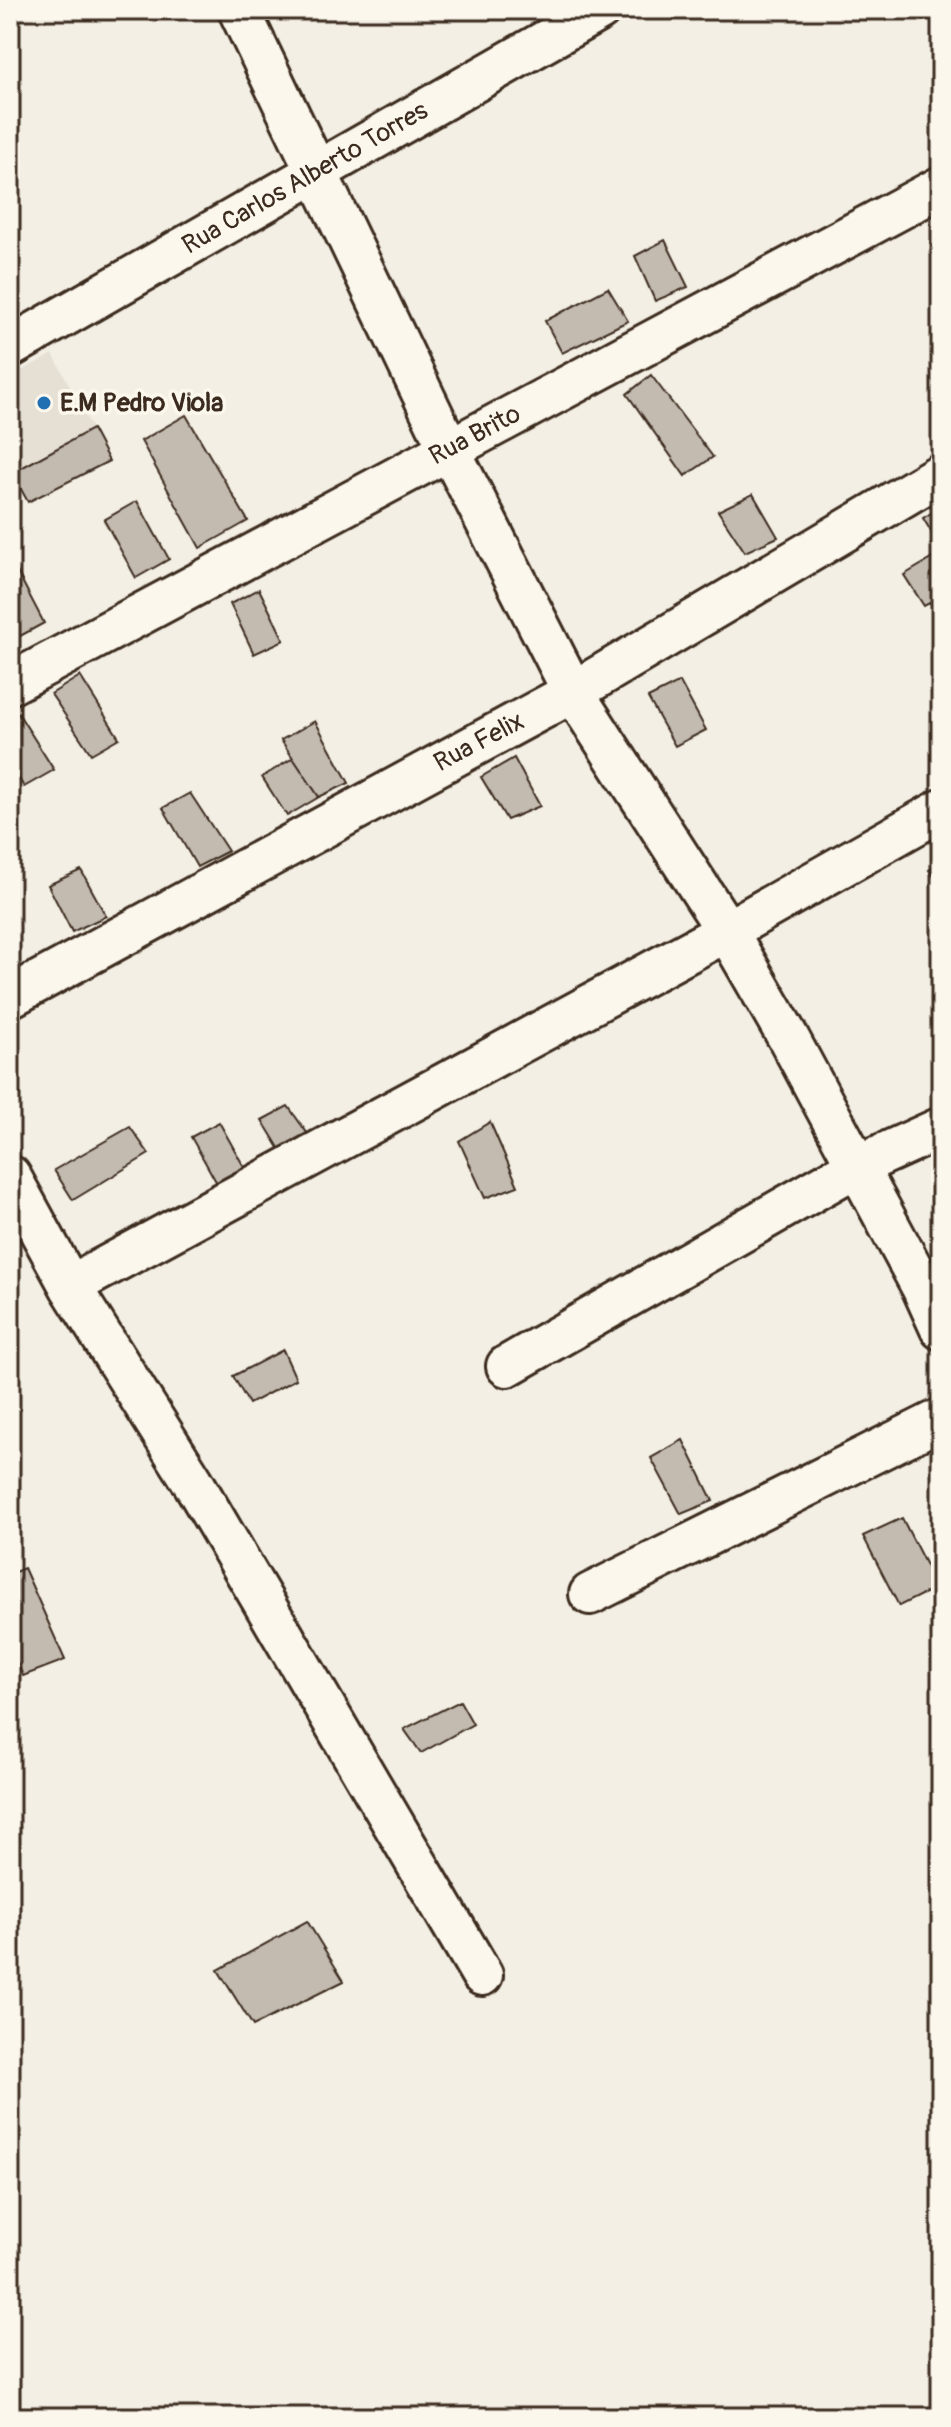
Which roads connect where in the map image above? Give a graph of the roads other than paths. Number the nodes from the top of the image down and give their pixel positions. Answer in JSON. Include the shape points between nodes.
{"nodes":[{"id":1,"x":239,"y":10,"type":"edge"},
{"id":2,"x":600,"y":10,"type":"edge"},
{"id":3,"x":318,"y":171,"type":"junction"},
{"id":4,"x":941,"y":187,"type":"edge"},
{"id":5,"x":10,"y":347,"type":"edge"},
{"id":6,"x":449,"y":449,"type":"junction"},
{"id":7,"x":941,"y":474,"type":"edge"},
{"id":8,"x":10,"y":684,"type":"edge"},
{"id":9,"x":573,"y":692,"type":"junction"},
{"id":10,"x":941,"y":810,"type":"edge"},
{"id":11,"x":727,"y":931,"type":"junction"},
{"id":12,"x":10,"y":997,"type":"edge"},
{"id":13,"x":941,"y":1128,"type":"edge"},
{"id":14,"x":857,"y":1166,"type":"junction"},
{"id":15,"x":10,"y":1176,"type":"edge"},
{"id":16,"x":70,"y":1286,"type":"junction"},
{"id":17,"x":941,"y":1329,"type":"edge"},
{"id":18,"x":507,"y":1366,"type":"dead end"},
{"id":19,"x":941,"y":1419,"type":"edge"},
{"id":20,"x":590,"y":1594,"type":"dead end"},
{"id":21,"x":482,"y":1975,"type":"dead end"}],
"edges":[{"from":1,"to":3,"type":"street"},
{"from":2,"to":3,"type":"street","name":"Rua Carlos Alberto Torres"},
{"from":3,"to":5,"type":"street","name":"Rua Carlos Alberto Torres"},
{"from":3,"to":6,"type":"street"},
{"from":4,"to":6,"type":"street","name":"Rua Brito"},
{"from":6,"to":8,"type":"street","name":"Rua Brito"},
{"from":6,"to":9,"type":"street"},
{"from":7,"to":9,"type":"street","name":"Rua Felix"},
{"from":9,"to":11,"type":"street"},
{"from":9,"to":12,"type":"street","name":"Rua Felix"},
{"from":10,"to":11,"type":"street"},
{"from":11,"to":14,"type":"street"},
{"from":11,"to":16,"type":"street"},
{"from":13,"to":14,"type":"street"},
{"from":14,"to":17,"type":"street"},
{"from":14,"to":18,"type":"street"},
{"from":15,"to":16,"type":"street"},
{"from":16,"to":21,"type":"street","via":[[193,1482]]},
{"from":19,"to":20,"type":"street"}]}
